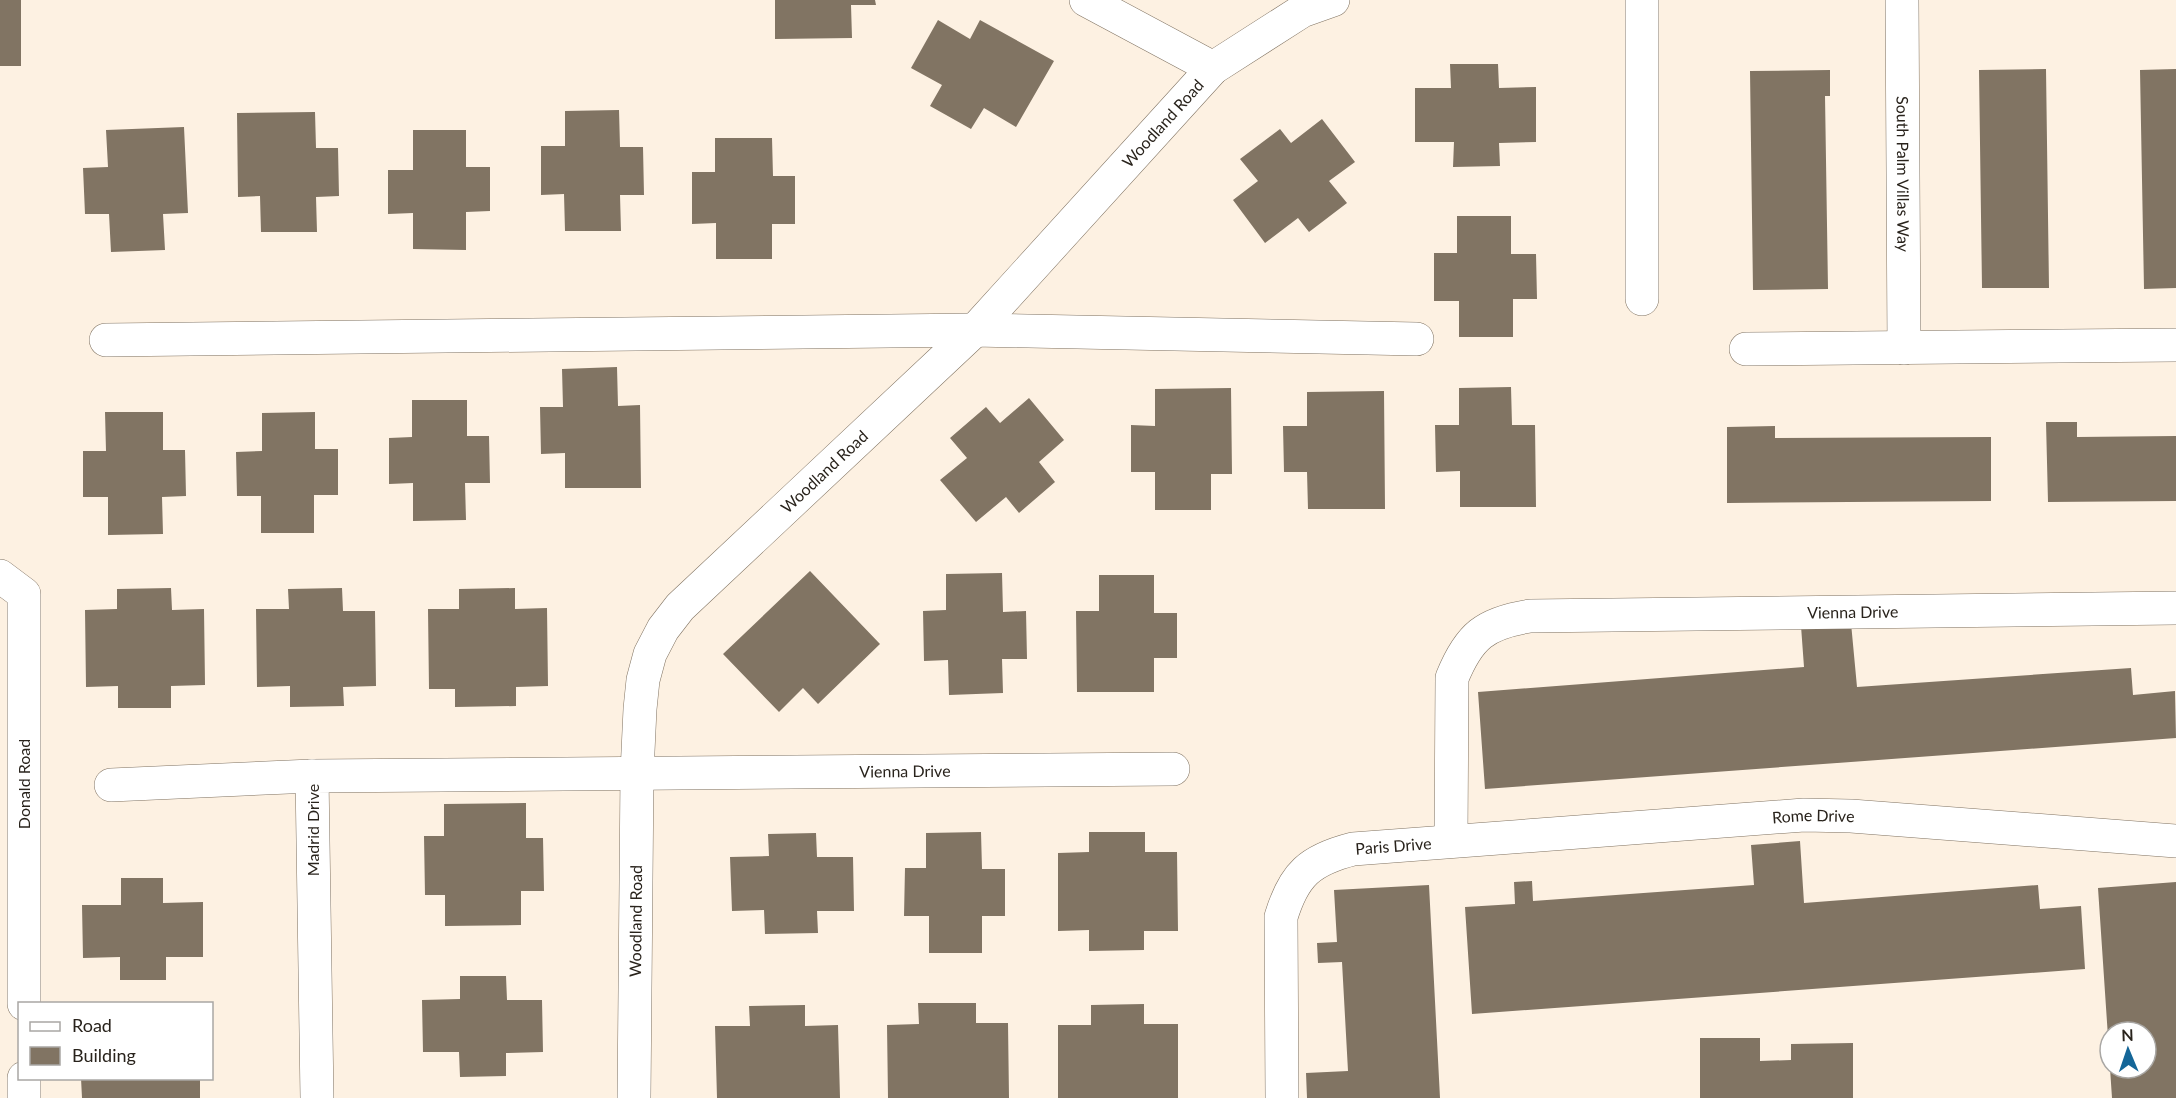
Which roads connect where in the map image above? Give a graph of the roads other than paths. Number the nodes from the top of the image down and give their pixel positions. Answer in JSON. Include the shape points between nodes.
{"nodes":[{"id":1,"x":1086,"y":0,"type":"edge"},
{"id":2,"x":1333,"y":0,"type":"edge"},
{"id":3,"x":1642,"y":0,"type":"edge"},
{"id":4,"x":1902,"y":0,"type":"edge"},
{"id":5,"x":1213,"y":68,"type":"junction"},
{"id":6,"x":1642,"y":299,"type":"dead end"},
{"id":7,"x":975,"y":330,"type":"junction"},
{"id":8,"x":1417,"y":339,"type":"dead end"},
{"id":9,"x":106,"y":340,"type":"dead end"},
{"id":10,"x":2176,"y":345,"type":"edge"},
{"id":11,"x":1904,"y":348,"type":"junction"},
{"id":12,"x":1746,"y":349,"type":"dead end"},
{"id":13,"x":0,"y":576,"type":"edge"},
{"id":14,"x":2176,"y":608,"type":"edge"},
{"id":15,"x":1530,"y":616,"type":"joint"},
{"id":16,"x":1173,"y":769,"type":"dead end"},
{"id":17,"x":637,"y":773,"type":"junction"},
{"id":18,"x":312,"y":776,"type":"junction"},
{"id":19,"x":111,"y":784,"type":"dead end"},
{"id":20,"x":1451,"y":841,"type":"junction"},
{"id":21,"x":2176,"y":841,"type":"edge"},
{"id":22,"x":24,"y":1002,"type":"edge"},
{"id":23,"x":24,"y":1080,"type":"edge"},
{"id":24,"x":24,"y":1098,"type":"edge"},
{"id":25,"x":317,"y":1098,"type":"edge"},
{"id":26,"x":634,"y":1098,"type":"edge"},
{"id":27,"x":1282,"y":1098,"type":"edge"}],
"edges":[{"from":1,"to":5,"type":"street"},
{"from":2,"to":5,"type":"street","name":"Woodland Road","via":[[1302,11]]},
{"from":3,"to":6,"type":"street"},
{"from":4,"to":11,"type":"street","name":"South Palm Villas Way"},
{"from":5,"to":7,"type":"street","name":"Woodland Road"},
{"from":7,"to":8,"type":"street"},
{"from":7,"to":9,"type":"street"},
{"from":7,"to":17,"type":"street","name":"Woodland Road","via":[[663,629],[643,680]]},
{"from":10,"to":11,"type":"street"},
{"from":11,"to":12,"type":"street"},
{"from":13,"to":22,"type":"street","name":"Donald Road","via":[[24,594]]},
{"from":14,"to":15,"type":"street","name":"Vienna Drive"},
{"from":15,"to":20,"type":"street","name":"Paris Drive","via":[[1503,620],[1480,633],[1462,653],[1452,678]]},
{"from":16,"to":17,"type":"street","name":"Vienna Drive"},
{"from":17,"to":18,"type":"street","name":"Madrid Drive"},
{"from":17,"to":26,"type":"street","name":"Woodland Road"},
{"from":18,"to":19,"type":"street"},
{"from":18,"to":25,"type":"street","name":"Madrid Drive"},
{"from":20,"to":21,"type":"street","name":"Rome Drive","via":[[1804,815]]},
{"from":20,"to":27,"type":"street","name":"Paris Drive","via":[[1353,849],[1327,855],[1305,870],[1289,892],[1281,917]]},
{"from":23,"to":24,"type":"street"}]}
